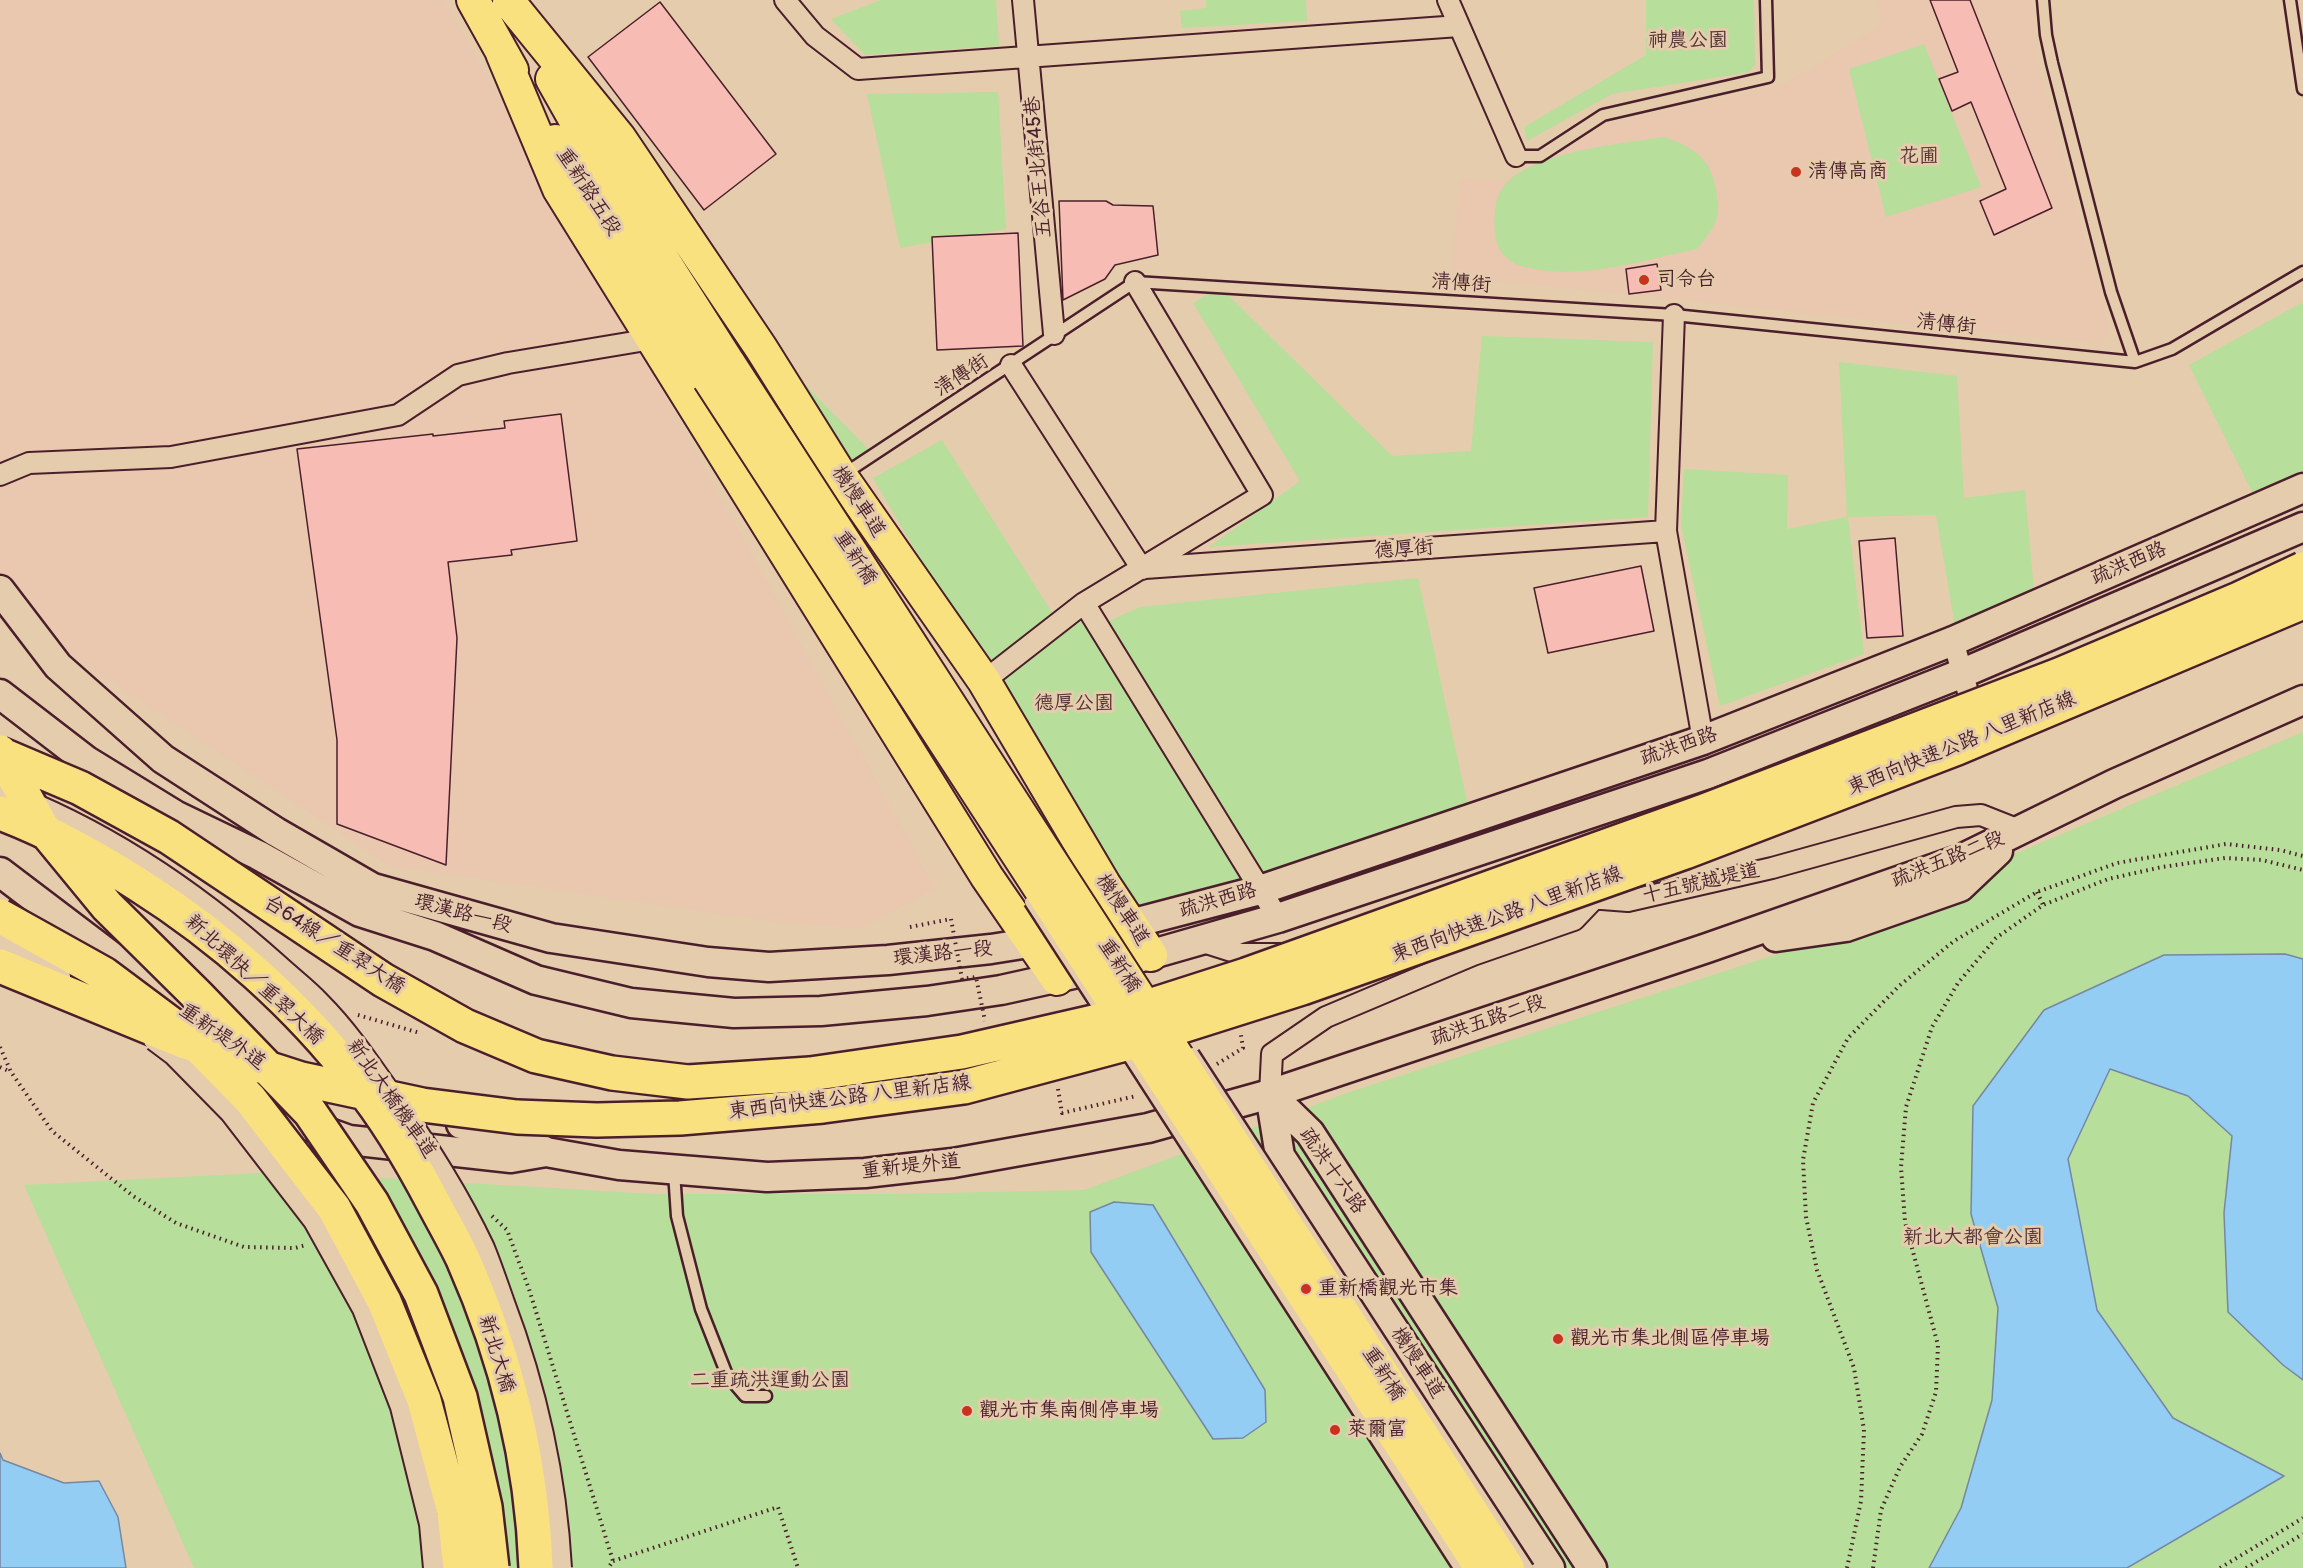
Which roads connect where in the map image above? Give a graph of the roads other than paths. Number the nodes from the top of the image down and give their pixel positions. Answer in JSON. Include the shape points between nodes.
{"nodes":[{"id":1,"x":473,"y":0,"type":"edge"},
{"id":2,"x":785,"y":0,"type":"edge"},
{"id":3,"x":1023,"y":0,"type":"edge"},
{"id":4,"x":1448,"y":0,"type":"edge"},
{"id":5,"x":1766,"y":0,"type":"edge"},
{"id":6,"x":2043,"y":0,"type":"edge"},
{"id":7,"x":2290,"y":0,"type":"edge"},
{"id":8,"x":509,"y":1,"type":"edge"},
{"id":9,"x":1459,"y":26,"type":"junction"},
{"id":10,"x":502,"y":53,"type":"junction"},
{"id":11,"x":1029,"y":56,"type":"junction"},
{"id":12,"x":2301,"y":64,"type":"edge"},
{"id":13,"x":2303,"y":89,"type":"edge"},
{"id":14,"x":1516,"y":156,"type":"joint"},
{"id":15,"x":2303,"y":272,"type":"edge"},
{"id":16,"x":1135,"y":282,"type":"junction"},
{"id":17,"x":1674,"y":315,"type":"junction"},
{"id":18,"x":1054,"y":334,"type":"junction"},
{"id":19,"x":652,"y":339,"type":"junction"},
{"id":20,"x":2135,"y":362,"type":"junction"},
{"id":21,"x":1011,"y":365,"type":"junction"},
{"id":22,"x":725,"y":368,"type":"junction"},
{"id":23,"x":771,"y":406,"type":"dead end"},
{"id":24,"x":0,"y":475,"type":"edge"},
{"id":25,"x":841,"y":476,"type":"junction"},
{"id":26,"x":2303,"y":488,"type":"edge"},
{"id":27,"x":2303,"y":527,"type":"edge"},
{"id":28,"x":1665,"y":531,"type":"junction"},
{"id":29,"x":1142,"y":568,"type":"junction"},
{"id":30,"x":2303,"y":569,"type":"edge"},
{"id":31,"x":0,"y":590,"type":"edge"},
{"id":32,"x":2303,"y":602,"type":"edge"},
{"id":33,"x":1084,"y":603,"type":"junction"},
{"id":34,"x":861,"y":613,"type":"junction"},
{"id":35,"x":1953,"y":641,"type":"junction"},
{"id":36,"x":1963,"y":673,"type":"junction"},
{"id":37,"x":984,"y":681,"type":"junction"},
{"id":38,"x":0,"y":694,"type":"edge"},
{"id":39,"x":2303,"y":700,"type":"edge"},
{"id":40,"x":1703,"y":740,"type":"junction"},
{"id":41,"x":0,"y":753,"type":"edge"},
{"id":42,"x":947,"y":767,"type":"dead end"},
{"id":43,"x":0,"y":775,"type":"edge"},
{"id":44,"x":0,"y":790,"type":"edge"},
{"id":45,"x":0,"y":813,"type":"edge"},
{"id":46,"x":2019,"y":830,"type":"junction"},
{"id":47,"x":0,"y":872,"type":"edge"},
{"id":48,"x":1021,"y":888,"type":"dead end"},
{"id":49,"x":1260,"y":890,"type":"junction"},
{"id":50,"x":1594,"y":899,"type":"junction"},
{"id":51,"x":0,"y":917,"type":"edge"},
{"id":52,"x":1278,"y":918,"type":"junction"},
{"id":53,"x":1200,"y":941,"type":"junction"},
{"id":54,"x":1129,"y":942,"type":"junction"},
{"id":55,"x":0,"y":943,"type":"edge"},
{"id":56,"x":1033,"y":943,"type":"junction"},
{"id":57,"x":0,"y":966,"type":"edge"},
{"id":58,"x":1057,"y":979,"type":"junction"},
{"id":59,"x":1155,"y":994,"type":"dead end"},
{"id":60,"x":1111,"y":1027,"type":"dead end"},
{"id":61,"x":1117,"y":1037,"type":"dead end"},
{"id":62,"x":688,"y":1082,"type":"joint"},
{"id":63,"x":1270,"y":1094,"type":"junction"},
{"id":64,"x":546,"y":1152,"type":"junction"},
{"id":65,"x":408,"y":1155,"type":"joint"},
{"id":66,"x":674,"y":1168,"type":"junction"},
{"id":67,"x":766,"y":1396,"type":"dead end"},
{"id":68,"x":434,"y":1568,"type":"edge"},
{"id":69,"x":460,"y":1568,"type":"edge"},
{"id":70,"x":484,"y":1568,"type":"edge"},
{"id":71,"x":492,"y":1568,"type":"edge"},
{"id":72,"x":536,"y":1568,"type":"edge"},
{"id":73,"x":561,"y":1568,"type":"edge"},
{"id":74,"x":1459,"y":1568,"type":"edge"},
{"id":75,"x":1481,"y":1568,"type":"edge"},
{"id":76,"x":1508,"y":1568,"type":"edge"},
{"id":77,"x":1528,"y":1568,"type":"edge"},
{"id":78,"x":1550,"y":1568,"type":"edge"},
{"id":79,"x":1592,"y":1568,"type":"edge"}],
"edges":[{"from":1,"to":10,"type":"main road","name":"重新路五段"},
{"from":2,"to":11,"type":"street","via":[[815,36],[858,69]]},
{"from":3,"to":11,"type":"street","name":"五谷王北街45巷"},
{"from":4,"to":9,"type":"street"},
{"from":5,"to":14,"type":"lane","via":[[1768,77],[1603,115],[1540,156]]},
{"from":6,"to":20,"type":"lane","via":[[2052,63],[2111,292]]},
{"from":7,"to":12,"type":"lane"},
{"from":8,"to":22,"type":"main road","name":"重新路五段","via":[[583,134],[675,279]]},
{"from":8,"to":25,"type":"main road","via":[[619,137],[761,348]]},
{"from":9,"to":11,"type":"street"},
{"from":9,"to":14,"type":"street"},
{"from":10,"to":19,"type":"main road","via":[[559,189]]},
{"from":10,"to":22,"type":"main road","name":"重新路五段","via":[[560,150]]},
{"from":11,"to":18,"type":"street","name":"五谷王北街45巷"},
{"from":12,"to":13,"type":"lane"},
{"from":15,"to":20,"type":"lane","name":"清傳街","via":[[2172,349]]},
{"from":16,"to":17,"type":"lane","name":"清傳街"},
{"from":16,"to":18,"type":"lane","name":"清傳街"},
{"from":16,"to":29,"type":"street","via":[[1262,495]]},
{"from":17,"to":20,"type":"lane","name":"清傳街"},
{"from":17,"to":28,"type":"street"},
{"from":18,"to":21,"type":"lane","name":"清傳街"},
{"from":19,"to":24,"type":"street","via":[[458,375],[398,415],[171,457],[29,463]]},
{"from":19,"to":56,"type":"main road","via":[[987,877]]},
{"from":21,"to":25,"type":"lane","name":"清傳街"},
{"from":21,"to":29,"type":"street"},
{"from":22,"to":23,"type":"lane"},
{"from":22,"to":34,"type":"main road","name":"重新橋","bridge":true},
{"from":22,"to":76,"type":"main road","name":"重新橋","bridge":true},
{"from":25,"to":37,"type":"main road"},
{"from":26,"to":35,"type":"street","name":"疏洪西路"},
{"from":27,"to":36,"type":"street","name":"疏洪西路"},
{"from":28,"to":29,"type":"street","name":"德厚街"},
{"from":28,"to":40,"type":"street"},
{"from":29,"to":33,"type":"street"},
{"from":30,"to":62,"type":"highway","name":"東西向快速公路 八里新店線","bridge":true,"via":[[2036,683],[1704,810],[1246,975],[1115,1017],[962,1052],[810,1074]]},
{"from":31,"to":56,"type":"street","name":"環漢路一段","via":[[58,666],[163,759],[276,832],[373,888],[551,938],[708,962],[812,966]]},
{"from":32,"to":57,"type":"highway","name":"東西向快速公路 八里新店線","bridge":true,"via":[[1957,748],[1696,848],[1302,988],[1136,1041],[964,1087],[823,1106],[680,1118],[517,1117],[422,1105],[301,1079],[183,1041]]},
{"from":33,"to":37,"type":"street"},
{"from":33,"to":49,"type":"street"},
{"from":34,"to":42,"type":"lane","bridge":true},
{"from":34,"to":75,"type":"main road","name":"重新橋","bridge":true},
{"from":35,"to":36,"type":"street"},
{"from":35,"to":40,"type":"street","name":"疏洪西路"},
{"from":36,"to":50,"type":"street","via":[[1978,729],[1636,868]]},
{"from":36,"to":52,"type":"street","name":"疏洪西路","via":[[1708,774]]},
{"from":37,"to":54,"type":"main road","via":[[1104,884]]},
{"from":38,"to":58,"type":"street","name":"環漢路一段","via":[[87,761],[175,815],[258,855],[360,912],[435,936],[536,980],[631,1003],[734,1012],[820,1011],[927,1001]]},
{"from":39,"to":46,"type":"street","name":"疏洪五路二段"},
{"from":40,"to":49,"type":"street","name":"疏洪西路"},
{"from":41,"to":62,"type":"highway","name":"台64線／重翠大橋","bridge":true,"via":[[80,788],[169,837],[383,980],[465,1026],[536,1056],[612,1073]]},
{"from":41,"to":71,"type":"highway","bridge":true,"via":[[42,827],[107,906],[310,1112],[372,1203],[421,1294],[460,1397],[485,1507]]},
{"from":43,"to":70,"type":"highway","bridge":true,"via":[[85,893],[296,1111],[369,1219],[423,1332],[447,1401],[465,1461]]},
{"from":44,"to":73,"type":"street","name":"新北大橋機車道","bridge":true,"via":[[33,802],[114,843],[195,895],[321,1003],[374,1069],[427,1144],[492,1269],[520,1344],[545,1438],[559,1520]]},
{"from":45,"to":65,"type":"highway","name":"新北環快／重翠大橋","bridge":true,"via":[[26,822],[103,862],[182,913],[303,1019],[358,1082]]},
{"from":46,"to":50,"type":"street","name":"十五號越堤道","via":[[1981,815],[1956,817],[1773,868],[1628,901]]},
{"from":46,"to":63,"type":"street","name":"疏洪五路二段","via":[[1961,859]]},
{"from":47,"to":64,"type":"street","name":"重新堤外道","via":[[260,1069],[418,1116],[516,1135]]},
{"from":48,"to":60,"type":"lane","bridge":true},
{"from":49,"to":52,"type":"street"},
{"from":49,"to":54,"type":"street","name":"疏洪西路"},
{"from":50,"to":53,"type":"street","name":"十五號越堤道","via":[[1544,884],[1516,885],[1289,953],[1241,954]]},
{"from":50,"to":63,"type":"street","via":[[1574,920],[1473,955],[1326,1017],[1272,1054]]},
{"from":51,"to":64,"type":"street","name":"重新堤外道","via":[[247,1103],[349,1140],[511,1158]]},
{"from":51,"to":69,"type":"highway","bridge":true,"via":[[104,974],[191,1039],[250,1100],[334,1208],[384,1301],[424,1400],[453,1512]]},
{"from":52,"to":53,"type":"street","name":"疏洪西路"},
{"from":53,"to":54,"type":"street","name":"疏洪西路"},
{"from":54,"to":56,"type":"street","name":"疏洪西路"},
{"from":54,"to":58,"type":"street","name":"疏洪西路"},
{"from":55,"to":68,"type":"street","bridge":true,"via":[[92,995],[174,1055],[231,1112],[314,1221],[363,1309],[401,1407],[430,1524]]},
{"from":56,"to":58,"type":"main road"},
{"from":59,"to":77,"type":"lane","name":"機慢車道","bridge":true},
{"from":61,"to":74,"type":"lane","bridge":true},
{"from":63,"to":66,"type":"street","name":"重新堤外道","via":[[1148,1128],[953,1163],[865,1173],[767,1177]]},
{"from":63,"to":78,"type":"street","name":"疏洪十六路","via":[[1280,1156]]},
{"from":63,"to":79,"type":"street","name":"疏洪十六路","via":[[1310,1133]]},
{"from":64,"to":66,"type":"street","name":"重新堤外道","via":[[619,1165]]},
{"from":65,"to":72,"type":"highway","name":"新北大橋","bridge":true,"via":[[463,1258],[498,1350],[525,1455]]},
{"from":66,"to":67,"type":"lane","via":[[676,1216],[701,1309],[727,1375],[745,1396]]}]}
